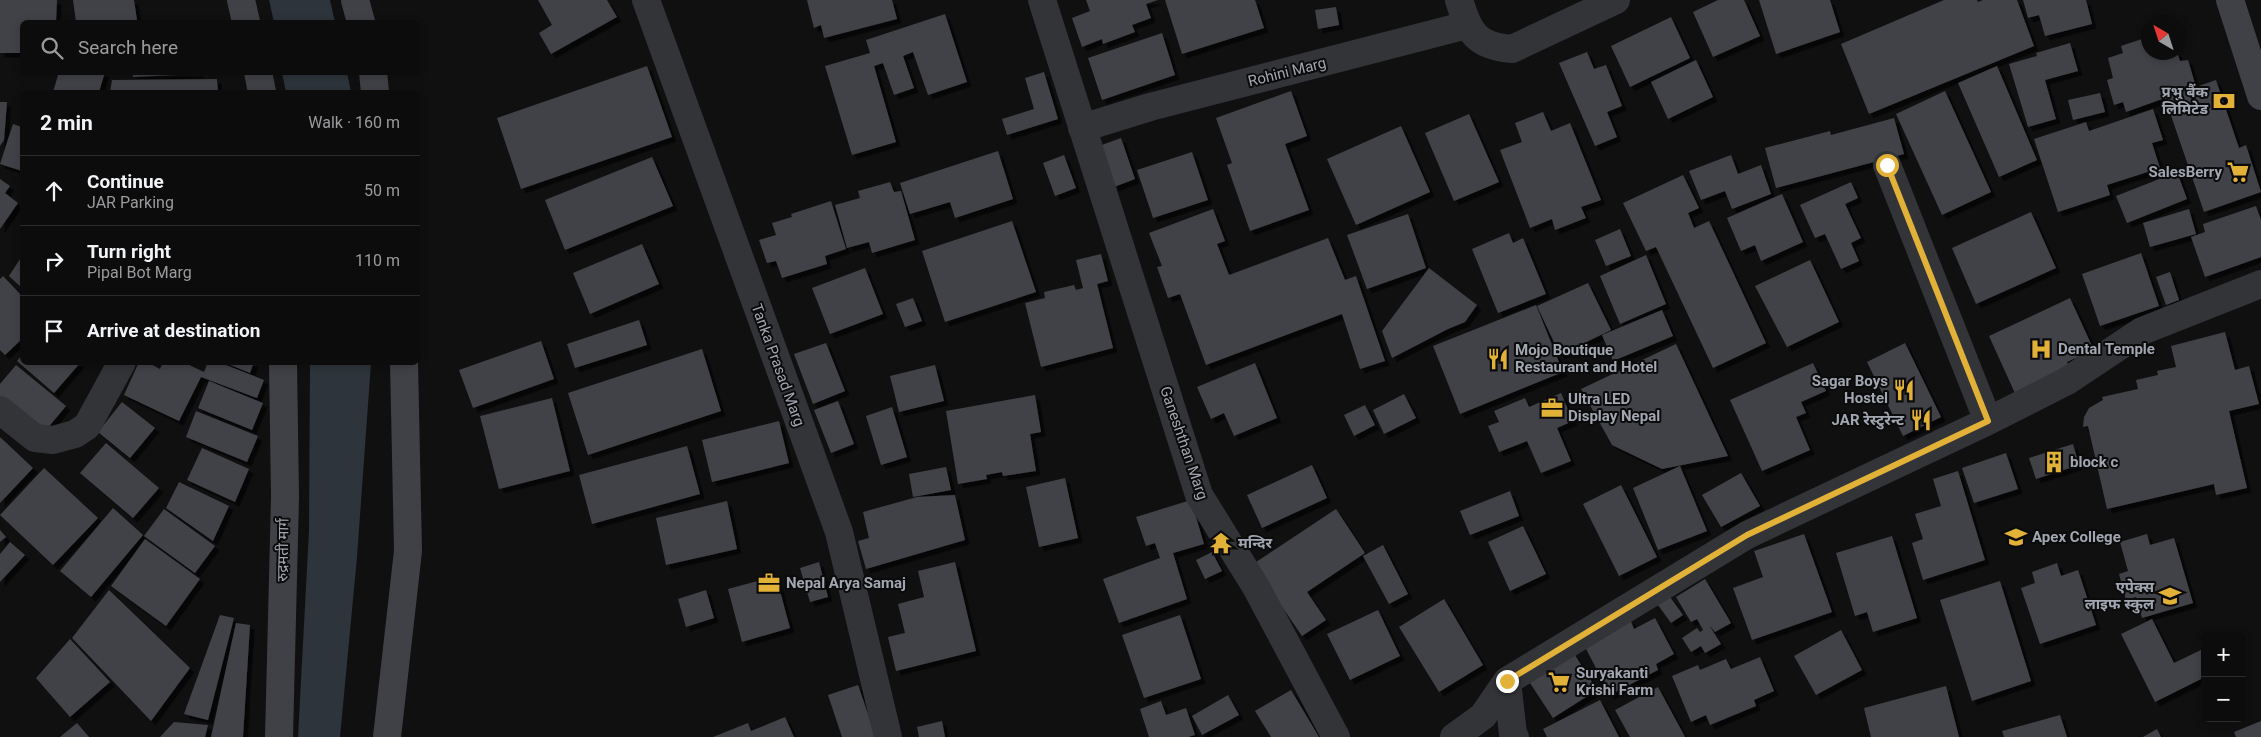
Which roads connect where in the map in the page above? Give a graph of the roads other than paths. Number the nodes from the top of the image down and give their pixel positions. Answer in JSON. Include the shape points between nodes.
{"nodes":[{"id":1,"x":241,"y":0,"type":"edge"},
{"id":2,"x":355,"y":0,"type":"edge"},
{"id":3,"x":646,"y":0,"type":"edge"},
{"id":4,"x":1042,"y":0,"type":"edge"},
{"id":5,"x":1616,"y":0,"type":"edge"},
{"id":6,"x":2230,"y":0,"type":"edge"},
{"id":7,"x":1463,"y":13,"type":"edge"},
{"id":8,"x":246,"y":20,"type":"edge"},
{"id":9,"x":360,"y":20,"type":"edge"},
{"id":10,"x":259,"y":75,"type":"edge"},
{"id":11,"x":373,"y":75,"type":"edge"},
{"id":12,"x":262,"y":90,"type":"edge"},
{"id":13,"x":375,"y":90,"type":"edge"},
{"id":14,"x":2261,"y":96,"type":"edge"},
{"id":15,"x":1082,"y":128,"type":"junction"},
{"id":16,"x":1887,"y":165,"type":"dead end"},
{"id":17,"x":2261,"y":284,"type":"edge"},
{"id":18,"x":120,"y":365,"type":"edge"},
{"id":19,"x":284,"y":365,"type":"edge"},
{"id":20,"x":404,"y":365,"type":"edge"},
{"id":21,"x":0,"y":410,"type":"edge"},
{"id":22,"x":1988,"y":421,"type":"junction"},
{"id":23,"x":1507,"y":681,"type":"junction"},
{"id":24,"x":279,"y":737,"type":"edge"},
{"id":25,"x":387,"y":737,"type":"edge"},
{"id":26,"x":888,"y":737,"type":"edge"},
{"id":27,"x":1336,"y":737,"type":"edge"},
{"id":28,"x":1454,"y":737,"type":"edge"},
{"id":29,"x":1515,"y":737,"type":"edge"}],
"edges":[{"from":1,"to":8,"type":"street"},
{"from":2,"to":9,"type":"street"},
{"from":3,"to":26,"type":"street","name":"Tanka Prasad Marg","via":[[839,532]]},
{"from":4,"to":15,"type":"street","name":"Ganeshthan Marg"},
{"from":5,"to":7,"type":"street","via":[[1512,49],[1494,48],[1476,38]]},
{"from":6,"to":14,"type":"street"},
{"from":7,"to":15,"type":"street","name":"Rohini Marg"},
{"from":10,"to":12,"type":"street"},
{"from":11,"to":13,"type":"street"},
{"from":15,"to":27,"type":"street","name":"Ganeshthan Marg","via":[[1199,495],[1256,587]]},
{"from":16,"to":22,"type":"street"},
{"from":17,"to":22,"type":"street","via":[[2142,331],[2067,381]]},
{"from":18,"to":21,"type":"street","via":[[87,426],[75,434],[53,440],[34,438]]},
{"from":19,"to":24,"type":"street","name":"रुद्रमती मार्ग","via":[[285,497]]},
{"from":20,"to":25,"type":"street","via":[[408,551]]},
{"from":22,"to":23,"type":"street","via":[[1747,535]]},
{"from":23,"to":28,"type":"street","via":[[1483,716]]},
{"from":23,"to":29,"type":"street"}]}
